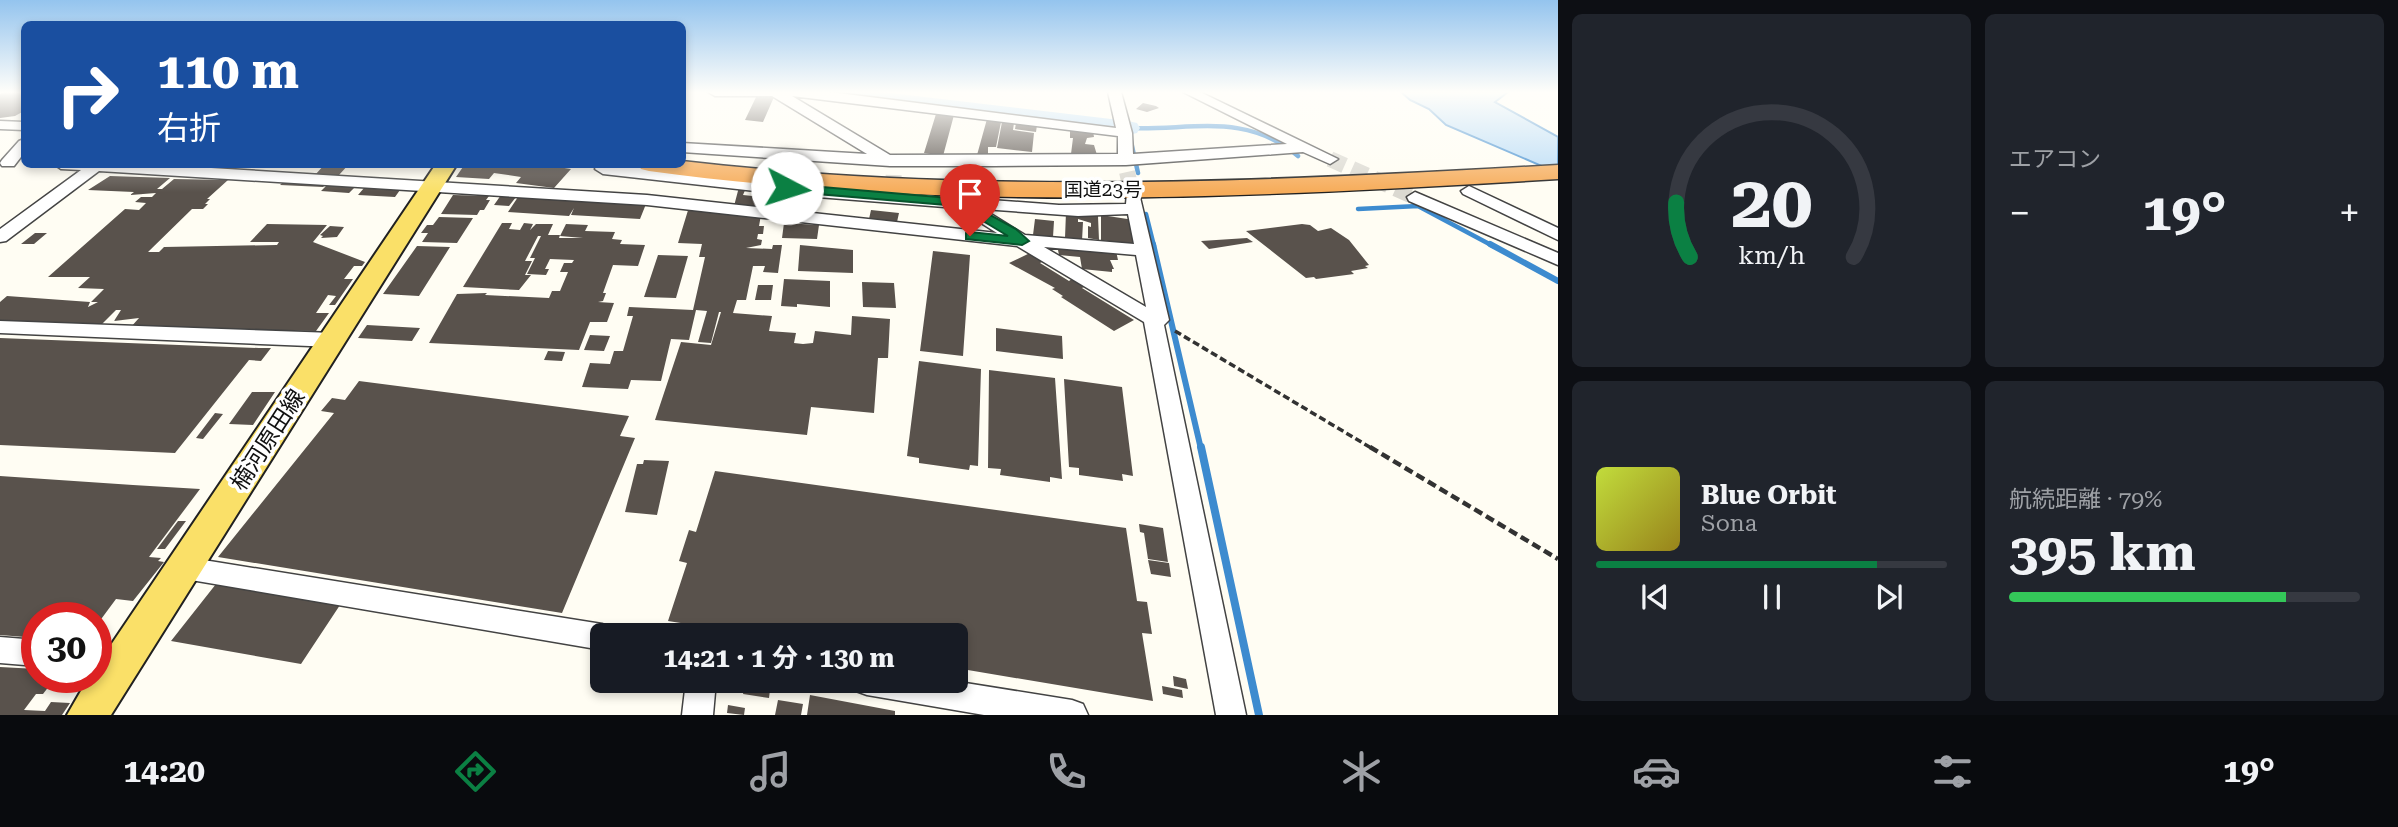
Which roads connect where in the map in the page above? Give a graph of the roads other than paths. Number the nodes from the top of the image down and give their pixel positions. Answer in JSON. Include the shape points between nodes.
{"nodes":[{"id":1,"x":830,"y":125,"type":"edge"},
{"id":2,"x":1118,"y":125,"type":"edge"},
{"id":3,"x":1119,"y":125,"type":"edge"},
{"id":4,"x":1258,"y":125,"type":"edge"},
{"id":5,"x":1124,"y":126,"type":"junction"},
{"id":6,"x":686,"y":147,"type":"edge"},
{"id":7,"x":1302,"y":147,"type":"junction"},
{"id":8,"x":21,"y":148,"type":"edge"},
{"id":9,"x":686,"y":156,"type":"edge"},
{"id":10,"x":1330,"y":159,"type":"tunnel mouth"},
{"id":11,"x":1558,"y":160,"type":"edge"},
{"id":12,"x":1130,"y":162,"type":"junction"},
{"id":13,"x":11,"y":163,"type":"edge"},
{"id":14,"x":892,"y":164,"type":"junction"},
{"id":15,"x":95,"y":168,"type":"edge"},
{"id":16,"x":202,"y":168,"type":"edge"},
{"id":17,"x":604,"y":168,"type":"edge"},
{"id":18,"x":686,"y":168,"type":"edge"},
{"id":19,"x":1558,"y":172,"type":"edge"},
{"id":20,"x":1439,"y":174,"type":"junction"},
{"id":21,"x":441,"y":175,"type":"edge"},
{"id":22,"x":1468,"y":191,"type":"dead end"},
{"id":23,"x":1415,"y":197,"type":"tunnel mouth"},
{"id":24,"x":961,"y":203,"type":"junction"},
{"id":25,"x":1558,"y":235,"type":"edge"},
{"id":26,"x":0,"y":237,"type":"edge"},
{"id":27,"x":1022,"y":241,"type":"junction"},
{"id":28,"x":1145,"y":250,"type":"junction"},
{"id":29,"x":1558,"y":260,"type":"edge"},
{"id":30,"x":1153,"y":319,"type":"junction"},
{"id":31,"x":0,"y":327,"type":"edge"},
{"id":32,"x":334,"y":340,"type":"junction"},
{"id":33,"x":184,"y":568,"type":"junction"},
{"id":34,"x":590,"y":635,"type":"edge"},
{"id":35,"x":0,"y":650,"type":"edge"},
{"id":36,"x":21,"y":652,"type":"edge"},
{"id":37,"x":112,"y":657,"type":"edge"},
{"id":38,"x":97,"y":693,"type":"edge"},
{"id":39,"x":700,"y":693,"type":"edge"},
{"id":40,"x":939,"y":693,"type":"edge"},
{"id":41,"x":88,"y":715,"type":"edge"},
{"id":42,"x":698,"y":715,"type":"edge"},
{"id":43,"x":1072,"y":715,"type":"edge"},
{"id":44,"x":1231,"y":715,"type":"edge"}],
"edges":[{"from":1,"to":14,"type":"street"},
{"from":2,"to":5,"type":"street"},
{"from":3,"to":5,"type":"street"},
{"from":4,"to":7,"type":"street"},
{"from":5,"to":12,"type":"street"},
{"from":6,"to":14,"type":"street"},
{"from":7,"to":10,"type":"street"},
{"from":7,"to":12,"type":"street"},
{"from":8,"to":13,"type":"street"},
{"from":9,"to":20,"type":"highway","name":"国道23号","via":[[837,170],[1072,178]]},
{"from":11,"to":20,"type":"highway","name":"国道23号"},
{"from":12,"to":14,"type":"street"},
{"from":15,"to":26,"type":"street"},
{"from":16,"to":21,"type":"street"},
{"from":17,"to":24,"type":"street"},
{"from":18,"to":20,"type":"highway","name":"国道23号","via":[[823,181],[995,188],[1227,188]]},
{"from":19,"to":20,"type":"highway","name":"国道23号"},
{"from":21,"to":27,"type":"street"},
{"from":21,"to":32,"type":"main road","name":"楠河原田線"},
{"from":22,"to":25,"type":"street"},
{"from":23,"to":29,"type":"street"},
{"from":24,"to":27,"type":"street"},
{"from":24,"to":28,"type":"street","via":[[1115,211],[1134,203]]},
{"from":27,"to":28,"type":"street"},
{"from":27,"to":30,"type":"street"},
{"from":28,"to":30,"type":"street","via":[[1159,320]]},
{"from":30,"to":44,"type":"street"},
{"from":31,"to":32,"type":"street"},
{"from":32,"to":33,"type":"main road","name":"楠河原田線"},
{"from":33,"to":34,"type":"street"},
{"from":33,"to":37,"type":"main road","name":"楠河原田線"},
{"from":35,"to":36,"type":"street"},
{"from":38,"to":41,"type":"main road","name":"楠河原田線"},
{"from":39,"to":42,"type":"street"},
{"from":40,"to":43,"type":"street"}]}
